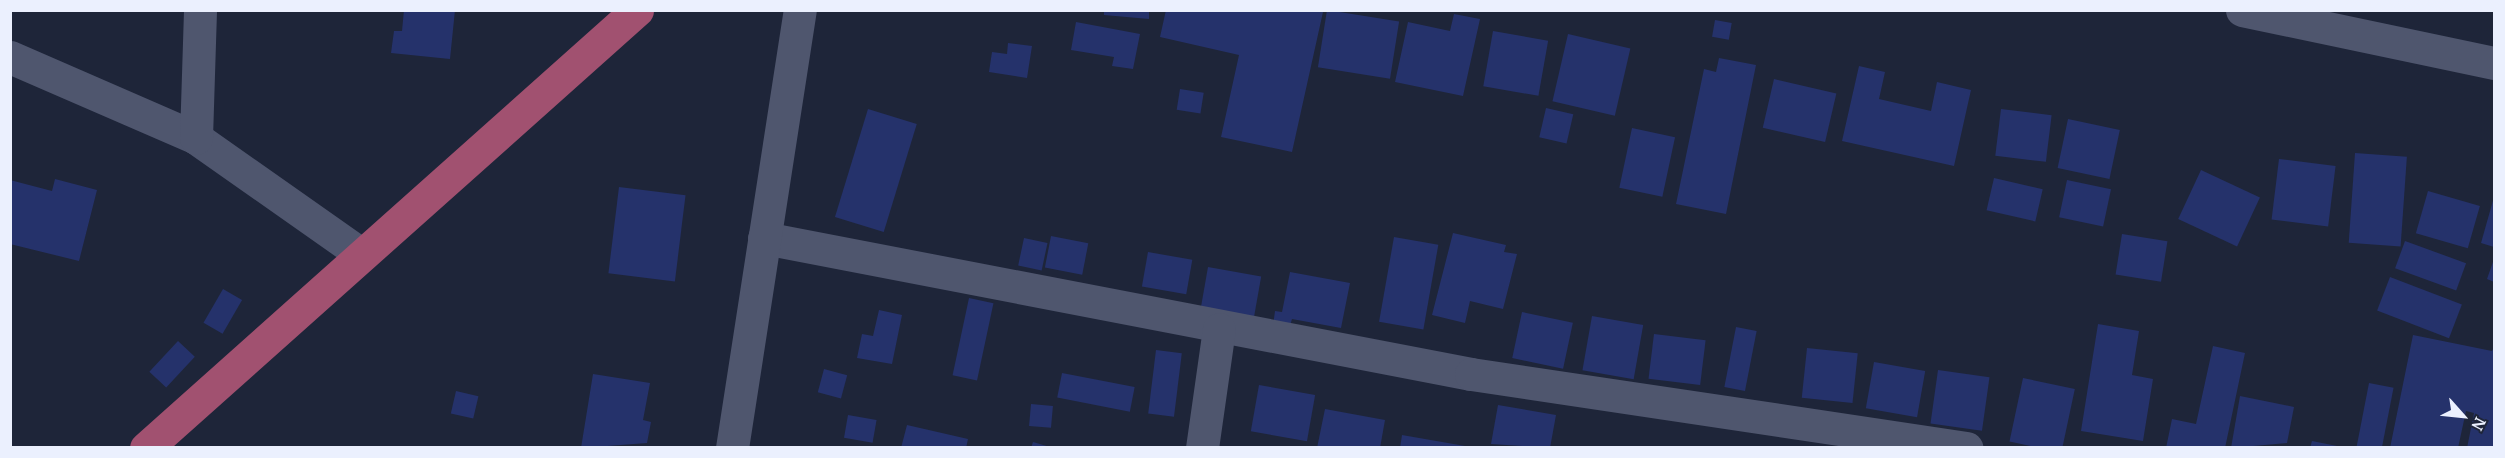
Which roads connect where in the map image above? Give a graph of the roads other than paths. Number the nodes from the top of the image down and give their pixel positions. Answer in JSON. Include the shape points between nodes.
{"nodes":[{"id":1,"x":200,"y":10,"type":"edge"},
{"id":2,"x":637,"y":10,"type":"edge"},
{"id":3,"x":800,"y":10,"type":"edge"},
{"id":4,"x":2242,"y":10,"type":"edge"},
{"id":5,"x":10,"y":57,"type":"edge"},
{"id":6,"x":2494,"y":63,"type":"edge"},
{"id":7,"x":196,"y":138,"type":"junction"},
{"id":8,"x":764,"y":238,"type":"junction"},
{"id":9,"x":361,"y":254,"type":"junction"},
{"id":10,"x":1219,"y":329,"type":"junction"},
{"id":11,"x":146,"y":447,"type":"edge"},
{"id":12,"x":732,"y":447,"type":"edge"},
{"id":13,"x":1202,"y":447,"type":"edge"},
{"id":14,"x":1966,"y":447,"type":"edge"}],
"edges":[{"from":1,"to":7,"type":"street"},
{"from":2,"to":9,"type":"main road"},
{"from":3,"to":8,"type":"street"},
{"from":4,"to":6,"type":"street"},
{"from":5,"to":7,"type":"street"},
{"from":7,"to":9,"type":"street"},
{"from":8,"to":10,"type":"street"},
{"from":8,"to":12,"type":"street"},
{"from":9,"to":11,"type":"main road"},
{"from":10,"to":13,"type":"street"},
{"from":10,"to":14,"type":"street","via":[[1472,374]]}]}
